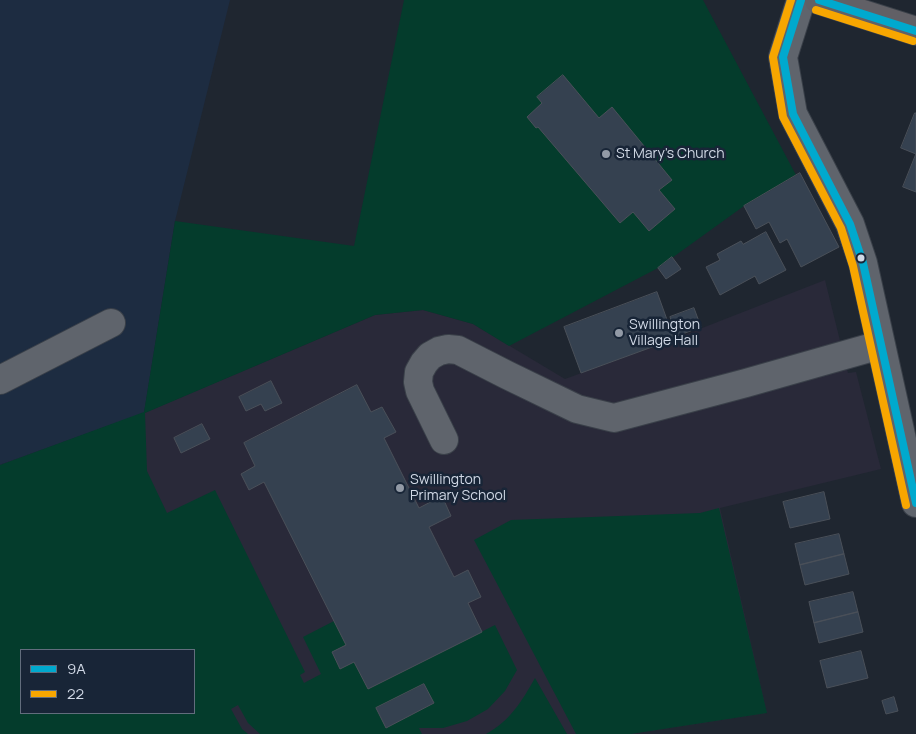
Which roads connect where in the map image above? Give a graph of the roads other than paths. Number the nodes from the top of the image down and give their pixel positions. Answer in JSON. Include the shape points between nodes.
{"nodes":[{"id":1,"x":801,"y":0,"type":"edge"},
{"id":2,"x":819,"y":0,"type":"edge"},
{"id":3,"x":874,"y":8,"type":"edge"},
{"id":4,"x":916,"y":31,"type":"edge"},
{"id":5,"x":111,"y":323,"type":"dead end"},
{"id":6,"x":880,"y":345,"type":"junction"},
{"id":7,"x":0,"y":380,"type":"edge"},
{"id":8,"x":444,"y":440,"type":"dead end"},
{"id":9,"x":916,"y":503,"type":"edge"}],
"edges":[{"from":1,"to":6,"type":"street","via":[[784,57],[793,114],[850,224],[863,263]]},
{"from":2,"to":3,"type":"main road"},
{"from":3,"to":4,"type":"main road"},
{"from":5,"to":7,"type":"street"},
{"from":6,"to":8,"type":"street","via":[[614,418],[577,409],[458,350],[448,349],[430,356],[419,372],[418,382]]},
{"from":6,"to":9,"type":"street"}]}
